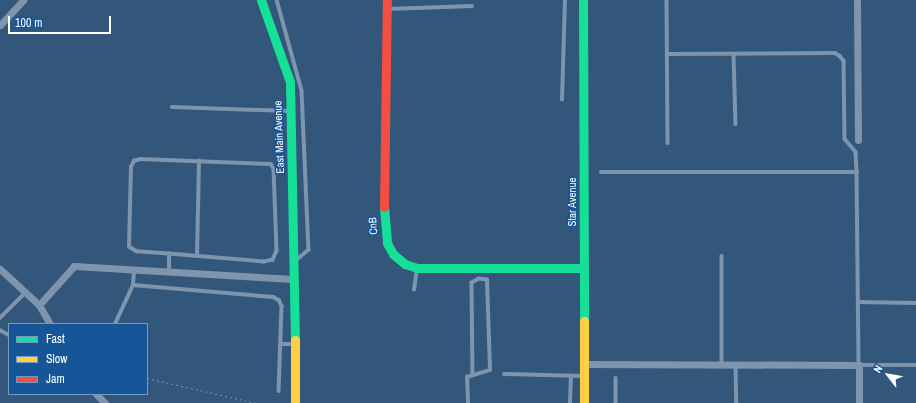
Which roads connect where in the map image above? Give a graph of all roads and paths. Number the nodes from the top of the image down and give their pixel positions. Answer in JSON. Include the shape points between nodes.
{"nodes":[{"id":1,"x":23,"y":0,"type":"edge"},
{"id":2,"x":261,"y":0,"type":"edge"},
{"id":3,"x":277,"y":0,"type":"edge"},
{"id":4,"x":565,"y":0,"type":"edge"},
{"id":5,"x":583,"y":0,"type":"edge"},
{"id":6,"x":667,"y":0,"type":"edge"},
{"id":7,"x":857,"y":0,"type":"edge"},
{"id":8,"x":387,"y":5,"type":"edge"},
{"id":9,"x":472,"y":6,"type":"dead end"},
{"id":10,"x":0,"y":25,"type":"edge"},
{"id":11,"x":667,"y":54,"type":"junction"},
{"id":12,"x":734,"y":54,"type":"junction"},
{"id":13,"x":562,"y":100,"type":"dead end"},
{"id":14,"x":172,"y":107,"type":"dead end"},
{"id":15,"x":290,"y":111,"type":"junction"},
{"id":16,"x":736,"y":124,"type":"dead end"},
{"id":17,"x":858,"y":140,"type":"dead end"},
{"id":18,"x":668,"y":143,"type":"dead end"},
{"id":19,"x":199,"y":161,"type":"junction"},
{"id":20,"x":601,"y":172,"type":"dead end"},
{"id":21,"x":857,"y":172,"type":"junction"},
{"id":22,"x":169,"y":254,"type":"junction"},
{"id":23,"x":196,"y":256,"type":"junction"},
{"id":24,"x":722,"y":256,"type":"dead end"},
{"id":25,"x":295,"y":262,"type":"junction"},
{"id":26,"x":480,"y":267,"type":"junction"},
{"id":27,"x":417,"y":268,"type":"junction"},
{"id":28,"x":584,"y":268,"type":"junction"},
{"id":29,"x":0,"y":269,"type":"edge"},
{"id":30,"x":134,"y":270,"type":"junction"},
{"id":31,"x":168,"y":272,"type":"junction"},
{"id":32,"x":294,"y":279,"type":"junction"},
{"id":33,"x":479,"y":279,"type":"junction"},
{"id":34,"x":133,"y":285,"type":"junction"},
{"id":35,"x":414,"y":290,"type":"dead end"},
{"id":36,"x":25,"y":293,"type":"junction"},
{"id":37,"x":858,"y":302,"type":"junction"},
{"id":38,"x":916,"y":303,"type":"edge"},
{"id":39,"x":39,"y":305,"type":"junction"},
{"id":40,"x":0,"y":318,"type":"edge"},
{"id":41,"x":49,"y":323,"type":"edge"},
{"id":42,"x":115,"y":323,"type":"edge"},
{"id":43,"x":281,"y":344,"type":"junction"},
{"id":44,"x":294,"y":344,"type":"junction"},
{"id":45,"x":584,"y":364,"type":"junction"},
{"id":46,"x":722,"y":364,"type":"junction"},
{"id":47,"x":736,"y":364,"type":"junction"},
{"id":48,"x":859,"y":365,"type":"junction"},
{"id":49,"x":916,"y":365,"type":"edge"},
{"id":50,"x":473,"y":373,"type":"junction"},
{"id":51,"x":504,"y":374,"type":"dead end"},
{"id":52,"x":571,"y":376,"type":"junction"},
{"id":53,"x":584,"y":376,"type":"junction"},
{"id":54,"x":148,"y":378,"type":"edge"},
{"id":55,"x":616,"y":378,"type":"dead end"},
{"id":56,"x":279,"y":391,"type":"dead end"},
{"id":57,"x":97,"y":395,"type":"edge"},
{"id":58,"x":105,"y":403,"type":"edge"},
{"id":59,"x":256,"y":403,"type":"edge"},
{"id":60,"x":295,"y":403,"type":"edge"},
{"id":61,"x":468,"y":403,"type":"edge"},
{"id":62,"x":570,"y":403,"type":"edge"},
{"id":63,"x":584,"y":403,"type":"edge"},
{"id":64,"x":616,"y":403,"type":"edge"},
{"id":65,"x":737,"y":403,"type":"edge"},
{"id":66,"x":859,"y":403,"type":"edge"}],
"edges":[{"from":1,"to":10,"type":"street"},
{"from":2,"to":15,"type":"street","name":"East Main Avenue","via":[[290,82]]},
{"from":3,"to":25,"type":"lane","via":[[302,91],[309,250]]},
{"from":4,"to":13,"type":"lane"},
{"from":5,"to":28,"type":"street","name":"Star Avenue"},
{"from":6,"to":11,"type":"lane"},
{"from":7,"to":17,"type":"street"},
{"from":8,"to":9,"type":"lane"},
{"from":8,"to":27,"type":"street","name":"CnB","via":[[384,230],[389,247],[396,257],[405,264]]},
{"from":11,"to":12,"type":"lane"},
{"from":11,"to":18,"type":"lane"},
{"from":12,"to":16,"type":"lane"},
{"from":12,"to":21,"type":"lane","via":[[834,53],[840,56],[844,61],[845,139],[856,152]]},
{"from":14,"to":15,"type":"lane"},
{"from":15,"to":25,"type":"street","name":"East Main Avenue"},
{"from":19,"to":22,"type":"lane","via":[[140,159],[132,164],[129,247],[137,252]]},
{"from":19,"to":23,"type":"lane"},
{"from":19,"to":23,"type":"lane","via":[[271,164],[274,169],[277,251],[273,260],[264,262]]},
{"from":20,"to":21,"type":"lane"},
{"from":21,"to":37,"type":"lane"},
{"from":22,"to":23,"type":"lane"},
{"from":22,"to":31,"type":"lane"},
{"from":24,"to":46,"type":"lane"},
{"from":25,"to":32,"type":"street","name":"East Main Avenue"},
{"from":26,"to":27,"type":"street","name":"CnB"},
{"from":26,"to":28,"type":"street","name":"CnB"},
{"from":26,"to":33,"type":"lane"},
{"from":27,"to":35,"type":"lane"},
{"from":28,"to":45,"type":"street","name":"Star Avenue"},
{"from":29,"to":36,"type":"street"},
{"from":30,"to":31,"type":"street"},
{"from":30,"to":34,"type":"lane"},
{"from":30,"to":39,"type":"street","via":[[74,266]]},
{"from":31,"to":32,"type":"street"},
{"from":32,"to":44,"type":"street","name":"East Main Avenue"},
{"from":33,"to":50,"type":"lane","via":[[472,283]]},
{"from":33,"to":50,"type":"lane","via":[[488,282],[490,370]]},
{"from":34,"to":42,"type":"lane"},
{"from":34,"to":43,"type":"lane","via":[[273,297],[282,306]]},
{"from":36,"to":39,"type":"street"},
{"from":36,"to":40,"type":"lane"},
{"from":37,"to":38,"type":"lane"},
{"from":37,"to":48,"type":"lane"},
{"from":39,"to":41,"type":"street"},
{"from":43,"to":44,"type":"lane"},
{"from":43,"to":56,"type":"lane"},
{"from":44,"to":60,"type":"street","name":"East Main Avenue"},
{"from":45,"to":46,"type":"street"},
{"from":45,"to":53,"type":"street","name":"Star Avenue"},
{"from":46,"to":47,"type":"street"},
{"from":47,"to":48,"type":"street"},
{"from":47,"to":65,"type":"lane"},
{"from":48,"to":49,"type":"lane"},
{"from":48,"to":66,"type":"street"},
{"from":50,"to":61,"type":"lane","via":[[467,377]]},
{"from":51,"to":52,"type":"lane"},
{"from":52,"to":53,"type":"lane"},
{"from":52,"to":62,"type":"lane"},
{"from":53,"to":63,"type":"street","name":"Star Avenue"},
{"from":54,"to":59,"type":"path"},
{"from":55,"to":64,"type":"lane"},
{"from":57,"to":58,"type":"street"}]}
